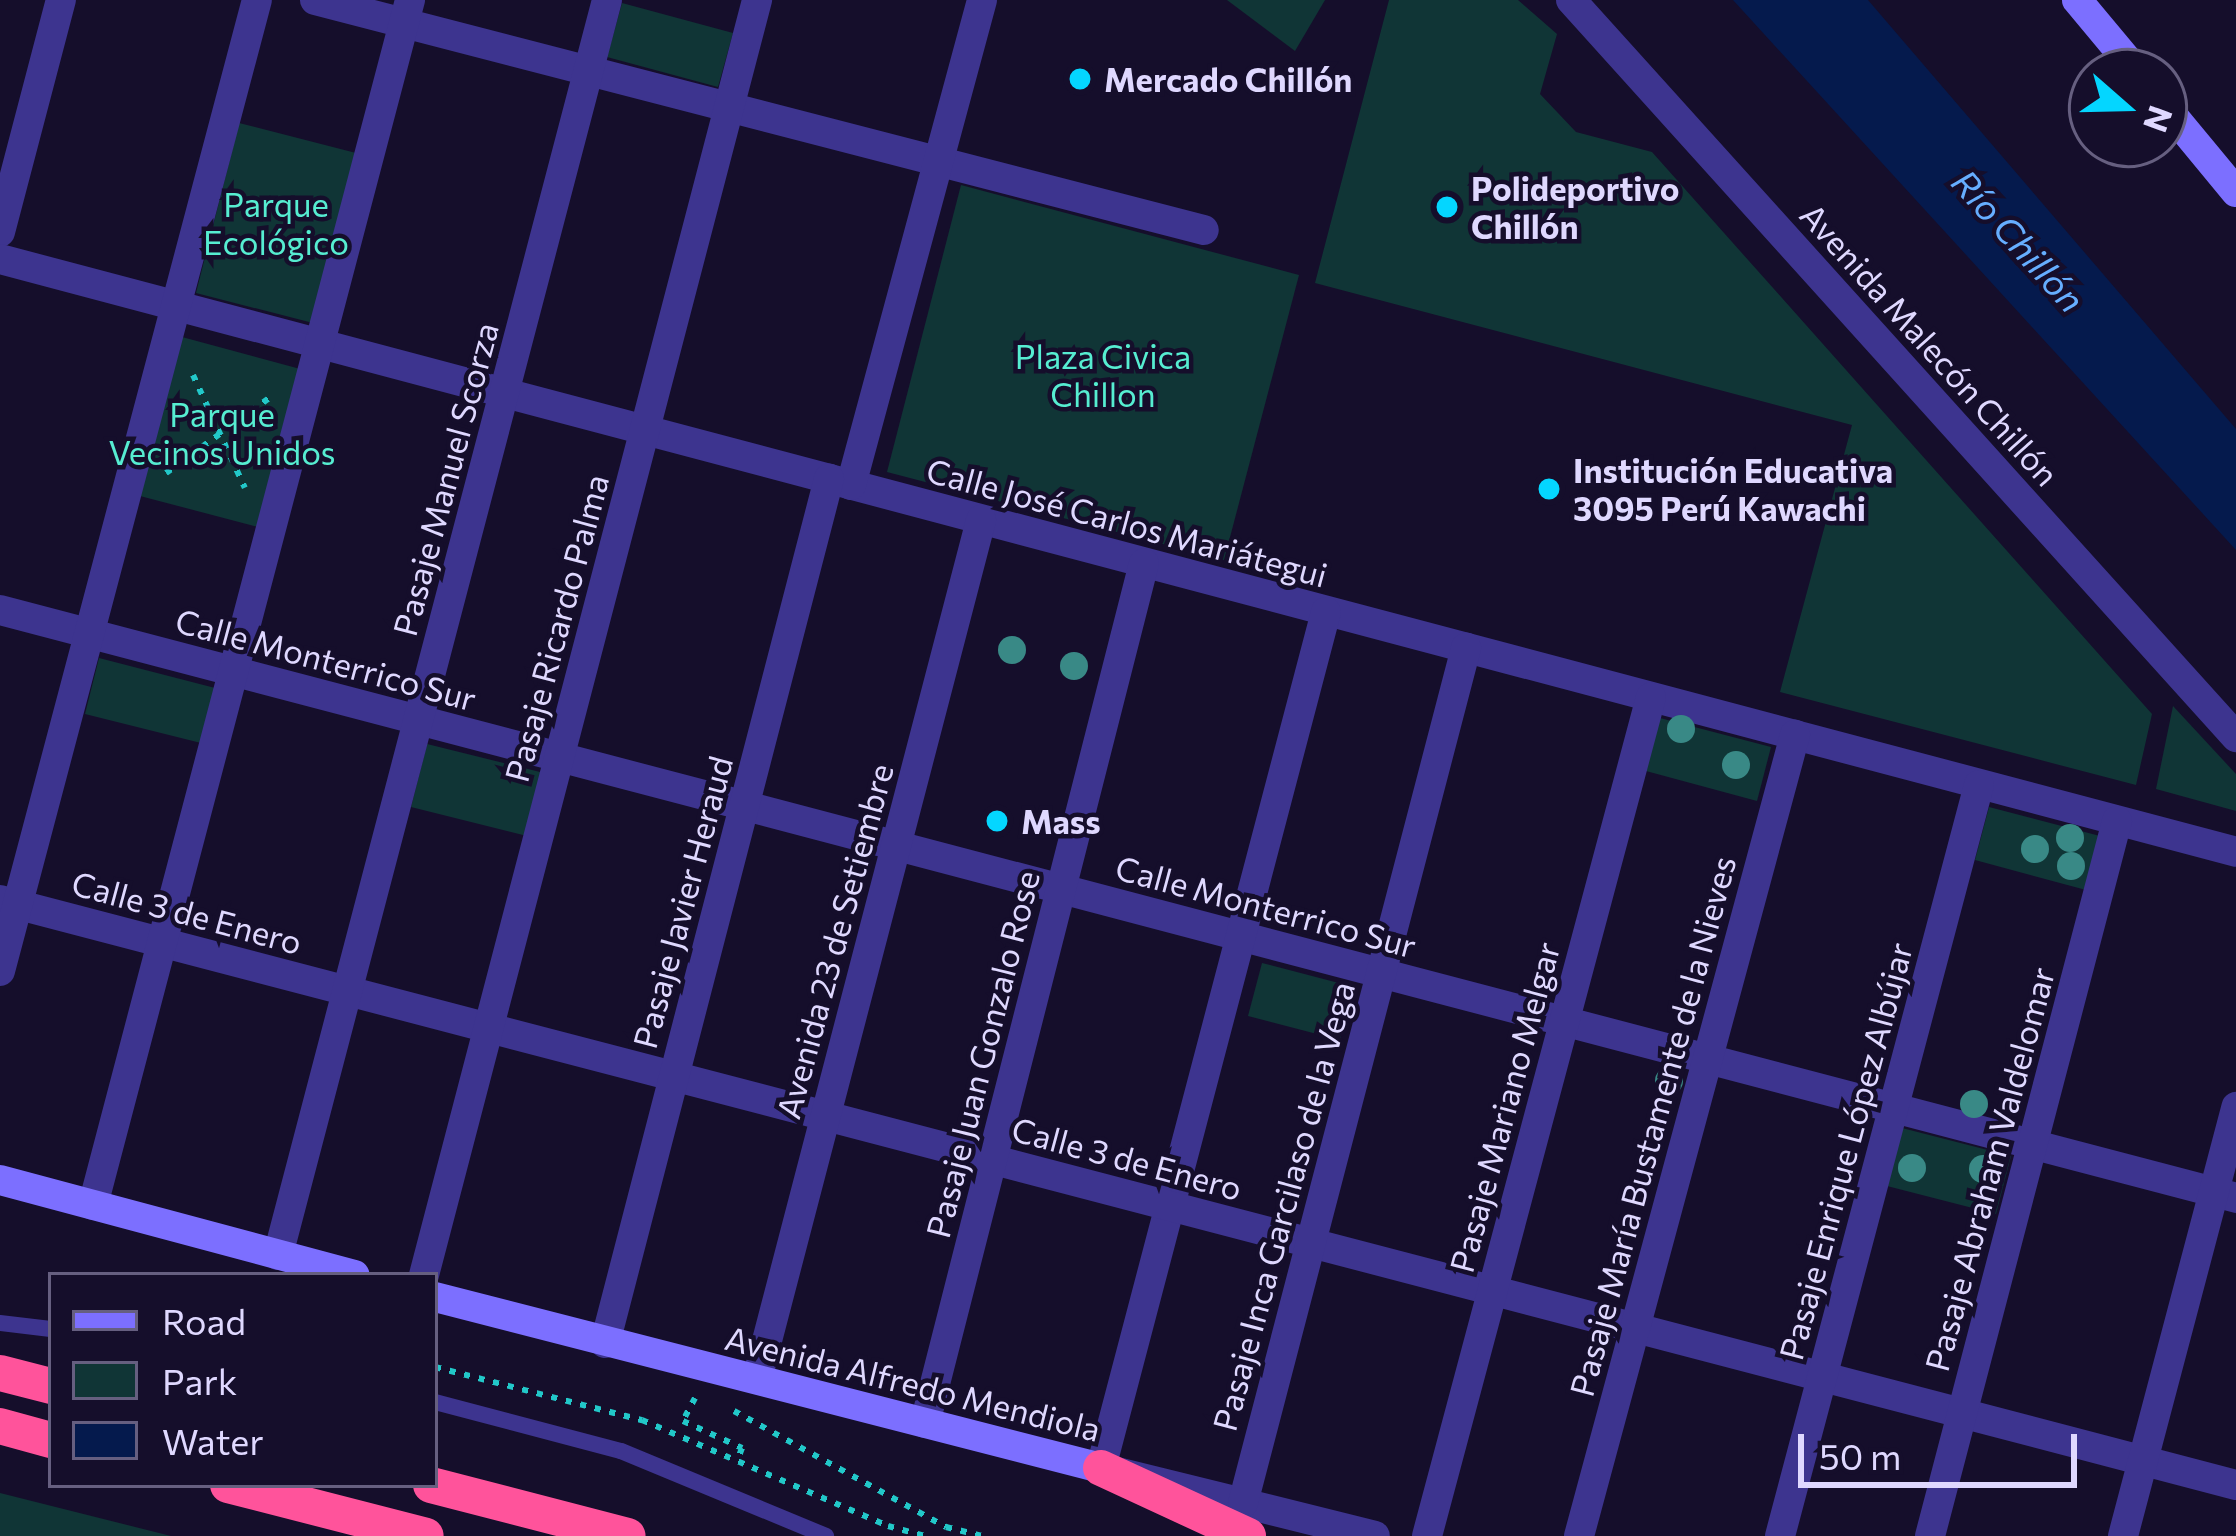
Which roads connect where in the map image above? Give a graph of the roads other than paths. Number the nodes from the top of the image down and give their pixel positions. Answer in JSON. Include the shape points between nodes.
{"nodes":[{"id":1,"x":62,"y":0,"type":"edge"},
{"id":2,"x":257,"y":0,"type":"edge"},
{"id":3,"x":315,"y":0,"type":"edge"},
{"id":4,"x":608,"y":0,"type":"edge"},
{"id":5,"x":758,"y":0,"type":"edge"},
{"id":6,"x":982,"y":0,"type":"edge"},
{"id":7,"x":1571,"y":0,"type":"edge"},
{"id":8,"x":2077,"y":0,"type":"edge"},
{"id":9,"x":407,"y":12,"type":"edge"},
{"id":10,"x":2117,"y":48,"type":"edge"},
{"id":11,"x":589,"y":71,"type":"junction"},
{"id":12,"x":729,"y":107,"type":"junction"},
{"id":13,"x":2188,"y":134,"type":"edge"},
{"id":14,"x":939,"y":161,"type":"junction"},
{"id":15,"x":2236,"y":192,"type":"edge"},
{"id":16,"x":1204,"y":230,"type":"dead end"},
{"id":17,"x":0,"y":232,"type":"edge"},
{"id":18,"x":0,"y":259,"type":"edge"},
{"id":19,"x":173,"y":316,"type":"junction"},
{"id":20,"x":318,"y":354,"type":"junction"},
{"id":21,"x":504,"y":393,"type":"junction"},
{"id":22,"x":645,"y":430,"type":"junction"},
{"id":23,"x":840,"y":482,"type":"junction"},
{"id":24,"x":981,"y":520,"type":"junction"},
{"id":25,"x":1144,"y":563,"type":"junction"},
{"id":26,"x":0,"y":610,"type":"edge"},
{"id":27,"x":1326,"y":612,"type":"junction"},
{"id":28,"x":89,"y":634,"type":"junction"},
{"id":29,"x":1466,"y":648,"type":"junction"},
{"id":30,"x":234,"y":672,"type":"junction"},
{"id":31,"x":1651,"y":697,"type":"junction"},
{"id":32,"x":418,"y":720,"type":"junction"},
{"id":33,"x":1795,"y":735,"type":"junction"},
{"id":34,"x":2236,"y":736,"type":"edge"},
{"id":35,"x":559,"y":757,"type":"junction"},
{"id":36,"x":1979,"y":785,"type":"junction"},
{"id":37,"x":744,"y":806,"type":"junction"},
{"id":38,"x":2117,"y":821,"type":"junction"},
{"id":39,"x":896,"y":846,"type":"junction"},
{"id":40,"x":2236,"y":852,"type":"edge"},
{"id":41,"x":1061,"y":890,"type":"junction"},
{"id":42,"x":9,"y":902,"type":"edge"},
{"id":43,"x":1240,"y":937,"type":"junction"},
{"id":44,"x":162,"y":943,"type":"junction"},
{"id":45,"x":0,"y":971,"type":"edge"},
{"id":46,"x":1381,"y":974,"type":"junction"},
{"id":47,"x":347,"y":991,"type":"junction"},
{"id":48,"x":1564,"y":1022,"type":"junction"},
{"id":49,"x":488,"y":1028,"type":"junction"},
{"id":50,"x":1707,"y":1059,"type":"junction"},
{"id":51,"x":674,"y":1076,"type":"junction"},
{"id":52,"x":2236,"y":1107,"type":"edge"},
{"id":53,"x":1894,"y":1108,"type":"junction"},
{"id":54,"x":826,"y":1116,"type":"junction"},
{"id":55,"x":2033,"y":1145,"type":"junction"},
{"id":56,"x":992,"y":1160,"type":"junction"},
{"id":57,"x":0,"y":1180,"type":"edge"},
{"id":58,"x":2225,"y":1195,"type":"edge"},
{"id":59,"x":93,"y":1205,"type":"junction"},
{"id":60,"x":1170,"y":1206,"type":"junction"},
{"id":61,"x":1310,"y":1243,"type":"junction"},
{"id":62,"x":278,"y":1255,"type":"junction"},
{"id":63,"x":343,"y":1272,"type":"edge"},
{"id":64,"x":425,"y":1272,"type":"edge"},
{"id":65,"x":1492,"y":1291,"type":"junction"},
{"id":66,"x":438,"y":1298,"type":"edge"},
{"id":67,"x":0,"y":1323,"type":"edge"},
{"id":68,"x":1635,"y":1328,"type":"junction"},
{"id":69,"x":48,"y":1329,"type":"edge"},
{"id":70,"x":604,"y":1342,"type":"junction"},
{"id":71,"x":0,"y":1373,"type":"edge"},
{"id":72,"x":1823,"y":1377,"type":"junction"},
{"id":73,"x":757,"y":1379,"type":"junction"},
{"id":74,"x":48,"y":1386,"type":"edge"},
{"id":75,"x":438,"y":1403,"type":"edge"},
{"id":76,"x":1962,"y":1413,"type":"junction"},
{"id":77,"x":925,"y":1423,"type":"junction"},
{"id":78,"x":0,"y":1426,"type":"edge"},
{"id":79,"x":48,"y":1438,"type":"edge"},
{"id":80,"x":2143,"y":1461,"type":"junction"},
{"id":81,"x":1101,"y":1468,"type":"junction"},
{"id":82,"x":2236,"y":1485,"type":"edge"},
{"id":83,"x":438,"y":1487,"type":"edge"},
{"id":84,"x":240,"y":1488,"type":"edge"},
{"id":85,"x":1245,"y":1520,"type":"edge"},
{"id":86,"x":426,"y":1536,"type":"edge"},
{"id":87,"x":628,"y":1536,"type":"edge"},
{"id":88,"x":826,"y":1536,"type":"edge"},
{"id":89,"x":1375,"y":1536,"type":"edge"},
{"id":90,"x":1427,"y":1536,"type":"edge"},
{"id":91,"x":1579,"y":1536,"type":"edge"},
{"id":92,"x":1780,"y":1536,"type":"edge"},
{"id":93,"x":1930,"y":1536,"type":"edge"},
{"id":94,"x":2123,"y":1536,"type":"edge"}],
"edges":[{"from":1,"to":17,"type":"street"},
{"from":2,"to":19,"type":"street"},
{"from":3,"to":9,"type":"street"},
{"from":4,"to":11,"type":"street","name":"Pasaje Manuel Scorza"},
{"from":5,"to":12,"type":"street","name":"Pasaje Ricardo Palma"},
{"from":6,"to":14,"type":"street"},
{"from":7,"to":34,"type":"street","name":"Avenida Malecón Chillón"},
{"from":8,"to":10,"type":"street"},
{"from":9,"to":11,"type":"street"},
{"from":9,"to":20,"type":"street"},
{"from":11,"to":12,"type":"street"},
{"from":11,"to":21,"type":"street","name":"Pasaje Manuel Scorza"},
{"from":12,"to":14,"type":"street"},
{"from":12,"to":22,"type":"street","name":"Pasaje Ricardo Palma"},
{"from":13,"to":15,"type":"street"},
{"from":14,"to":16,"type":"street"},
{"from":14,"to":23,"type":"street"},
{"from":18,"to":19,"type":"street","name":"Calle José Carlos Mariátegui"},
{"from":19,"to":20,"type":"street","name":"Calle José Carlos Mariátegui"},
{"from":19,"to":28,"type":"street"},
{"from":20,"to":21,"type":"street","name":"Calle José Carlos Mariátegui"},
{"from":20,"to":30,"type":"street"},
{"from":21,"to":22,"type":"street","name":"Calle José Carlos Mariátegui"},
{"from":21,"to":32,"type":"street","name":"Pasaje Manuel Scorza"},
{"from":22,"to":23,"type":"street","name":"Calle José Carlos Mariátegui"},
{"from":22,"to":35,"type":"street","name":"Pasaje Ricardo Palma"},
{"from":23,"to":24,"type":"street","name":"Calle José Carlos Mariátegui"},
{"from":23,"to":37,"type":"street","name":"Pasaje Javier Heraud"},
{"from":24,"to":25,"type":"street","name":"Calle José Carlos Mariátegui"},
{"from":24,"to":39,"type":"street","name":"Avenida 23 de Setiembre"},
{"from":25,"to":27,"type":"street","name":"Calle José Carlos Mariátegui"},
{"from":25,"to":41,"type":"street","name":"Pasaje Juan Gonzalo Rose"},
{"from":26,"to":28,"type":"street","name":"Calle Monterrico Sur"},
{"from":27,"to":29,"type":"street","name":"Calle José Carlos Mariátegui"},
{"from":27,"to":43,"type":"street"},
{"from":28,"to":30,"type":"street","name":"Calle Monterrico Sur"},
{"from":28,"to":42,"type":"street"},
{"from":29,"to":31,"type":"street","name":"Calle José Carlos Mariátegui"},
{"from":29,"to":46,"type":"street","name":"Pasaje Inca Garcilaso de la Vega"},
{"from":30,"to":32,"type":"street","name":"Calle Monterrico Sur"},
{"from":30,"to":44,"type":"street"},
{"from":31,"to":33,"type":"street","name":"Calle José Carlos Mariátegui"},
{"from":31,"to":48,"type":"street","name":"Pasaje Mariano Melgar"},
{"from":32,"to":35,"type":"street","name":"Calle Monterrico Sur"},
{"from":32,"to":47,"type":"street","name":"Pasaje Manuel Scorza"},
{"from":33,"to":36,"type":"street","name":"Calle José Carlos Mariátegui"},
{"from":33,"to":50,"type":"street","name":"Pasaje María Bustamente de la Nieves"},
{"from":35,"to":37,"type":"street","name":"Calle Monterrico Sur"},
{"from":35,"to":49,"type":"street","name":"Pasaje Ricardo Palma"},
{"from":36,"to":38,"type":"street","name":"Calle José Carlos Mariátegui"},
{"from":36,"to":53,"type":"street","name":"Pasaje Enrique López Albújar"},
{"from":37,"to":39,"type":"street","name":"Calle Monterrico Sur"},
{"from":37,"to":51,"type":"street","name":"Pasaje Javier Heraud"},
{"from":38,"to":40,"type":"street","name":"Calle José Carlos Mariátegui"},
{"from":38,"to":55,"type":"street","name":"Pasaje Abraham Valdelomar"},
{"from":39,"to":41,"type":"street","name":"Calle Monterrico Sur"},
{"from":39,"to":54,"type":"street","name":"Avenida 23 de Setiembre"},
{"from":41,"to":43,"type":"street","name":"Calle Monterrico Sur"},
{"from":41,"to":56,"type":"street","name":"Pasaje Juan Gonzalo Rose"},
{"from":42,"to":44,"type":"street","name":"Calle 3 de Enero"},
{"from":42,"to":45,"type":"street"},
{"from":43,"to":46,"type":"street","name":"Calle Monterrico Sur"},
{"from":43,"to":60,"type":"street"},
{"from":44,"to":47,"type":"street","name":"Calle 3 de Enero"},
{"from":44,"to":59,"type":"street"},
{"from":46,"to":48,"type":"street","name":"Calle Monterrico Sur"},
{"from":46,"to":61,"type":"street","name":"Pasaje Inca Garcilaso de la Vega"},
{"from":47,"to":49,"type":"street","name":"Calle 3 de Enero"},
{"from":47,"to":62,"type":"street","name":"Pasaje Manuel Scorza"},
{"from":48,"to":50,"type":"street","name":"Calle Monterrico Sur"},
{"from":48,"to":65,"type":"street","name":"Pasaje Mariano Melgar"},
{"from":49,"to":51,"type":"street","name":"Calle 3 de Enero"},
{"from":49,"to":64,"type":"street","name":"Pasaje Ricardo Palma"},
{"from":50,"to":53,"type":"street","name":"Calle Monterrico Sur"},
{"from":50,"to":68,"type":"street","name":"Pasaje María Bustamente de la Nieves"},
{"from":51,"to":54,"type":"street","name":"Calle 3 de Enero"},
{"from":51,"to":70,"type":"street","name":"Pasaje Javier Heraud"},
{"from":52,"to":58,"type":"street"},
{"from":53,"to":55,"type":"street","name":"Calle Monterrico Sur"},
{"from":53,"to":72,"type":"street","name":"Pasaje Enrique López Albújar"},
{"from":54,"to":56,"type":"street","name":"Calle 3 de Enero"},
{"from":54,"to":73,"type":"street","name":"Avenida 23 de Setiembre"},
{"from":55,"to":58,"type":"street","name":"Calle Monterrico Sur"},
{"from":55,"to":76,"type":"street","name":"Pasaje Abraham Valdelomar"},
{"from":56,"to":60,"type":"street","name":"Calle 3 de Enero"},
{"from":56,"to":77,"type":"street","name":"Pasaje Juan Gonzalo Rose"},
{"from":57,"to":59,"type":"street"},
{"from":58,"to":80,"type":"street"},
{"from":59,"to":62,"type":"street"},
{"from":60,"to":61,"type":"street","name":"Calle 3 de Enero"},
{"from":60,"to":81,"type":"street"},
{"from":61,"to":65,"type":"street","name":"Calle 3 de Enero"},
{"from":61,"to":85,"type":"street","name":"Pasaje Inca Garcilaso de la Vega"},
{"from":62,"to":63,"type":"street"},
{"from":65,"to":68,"type":"street","name":"Calle 3 de Enero"},
{"from":65,"to":90,"type":"street","name":"Pasaje Mariano Melgar"},
{"from":66,"to":70,"type":"street","name":"Avenida Alfredo Mendiola"},
{"from":67,"to":69,"type":"lane"},
{"from":68,"to":72,"type":"street","name":"Calle 3 de Enero"},
{"from":68,"to":91,"type":"street","name":"Pasaje María Bustamente de la Nieves"},
{"from":70,"to":73,"type":"street","name":"Avenida Alfredo Mendiola"},
{"from":71,"to":74,"type":"highway"},
{"from":72,"to":76,"type":"street","name":"Calle 3 de Enero"},
{"from":72,"to":92,"type":"street","name":"Pasaje Enrique López Albújar"},
{"from":73,"to":77,"type":"street","name":"Avenida Alfredo Mendiola"},
{"from":75,"to":88,"type":"lane","via":[[621,1451]]},
{"from":76,"to":80,"type":"street","name":"Calle 3 de Enero"},
{"from":76,"to":93,"type":"street","name":"Pasaje Abraham Valdelomar"},
{"from":77,"to":81,"type":"street","name":"Avenida Alfredo Mendiola"},
{"from":78,"to":79,"type":"highway"},
{"from":80,"to":82,"type":"street","name":"Calle 3 de Enero"},
{"from":80,"to":94,"type":"street"},
{"from":81,"to":85,"type":"highway"},
{"from":83,"to":87,"type":"highway"},
{"from":84,"to":86,"type":"highway"},
{"from":85,"to":89,"type":"street"}]}
